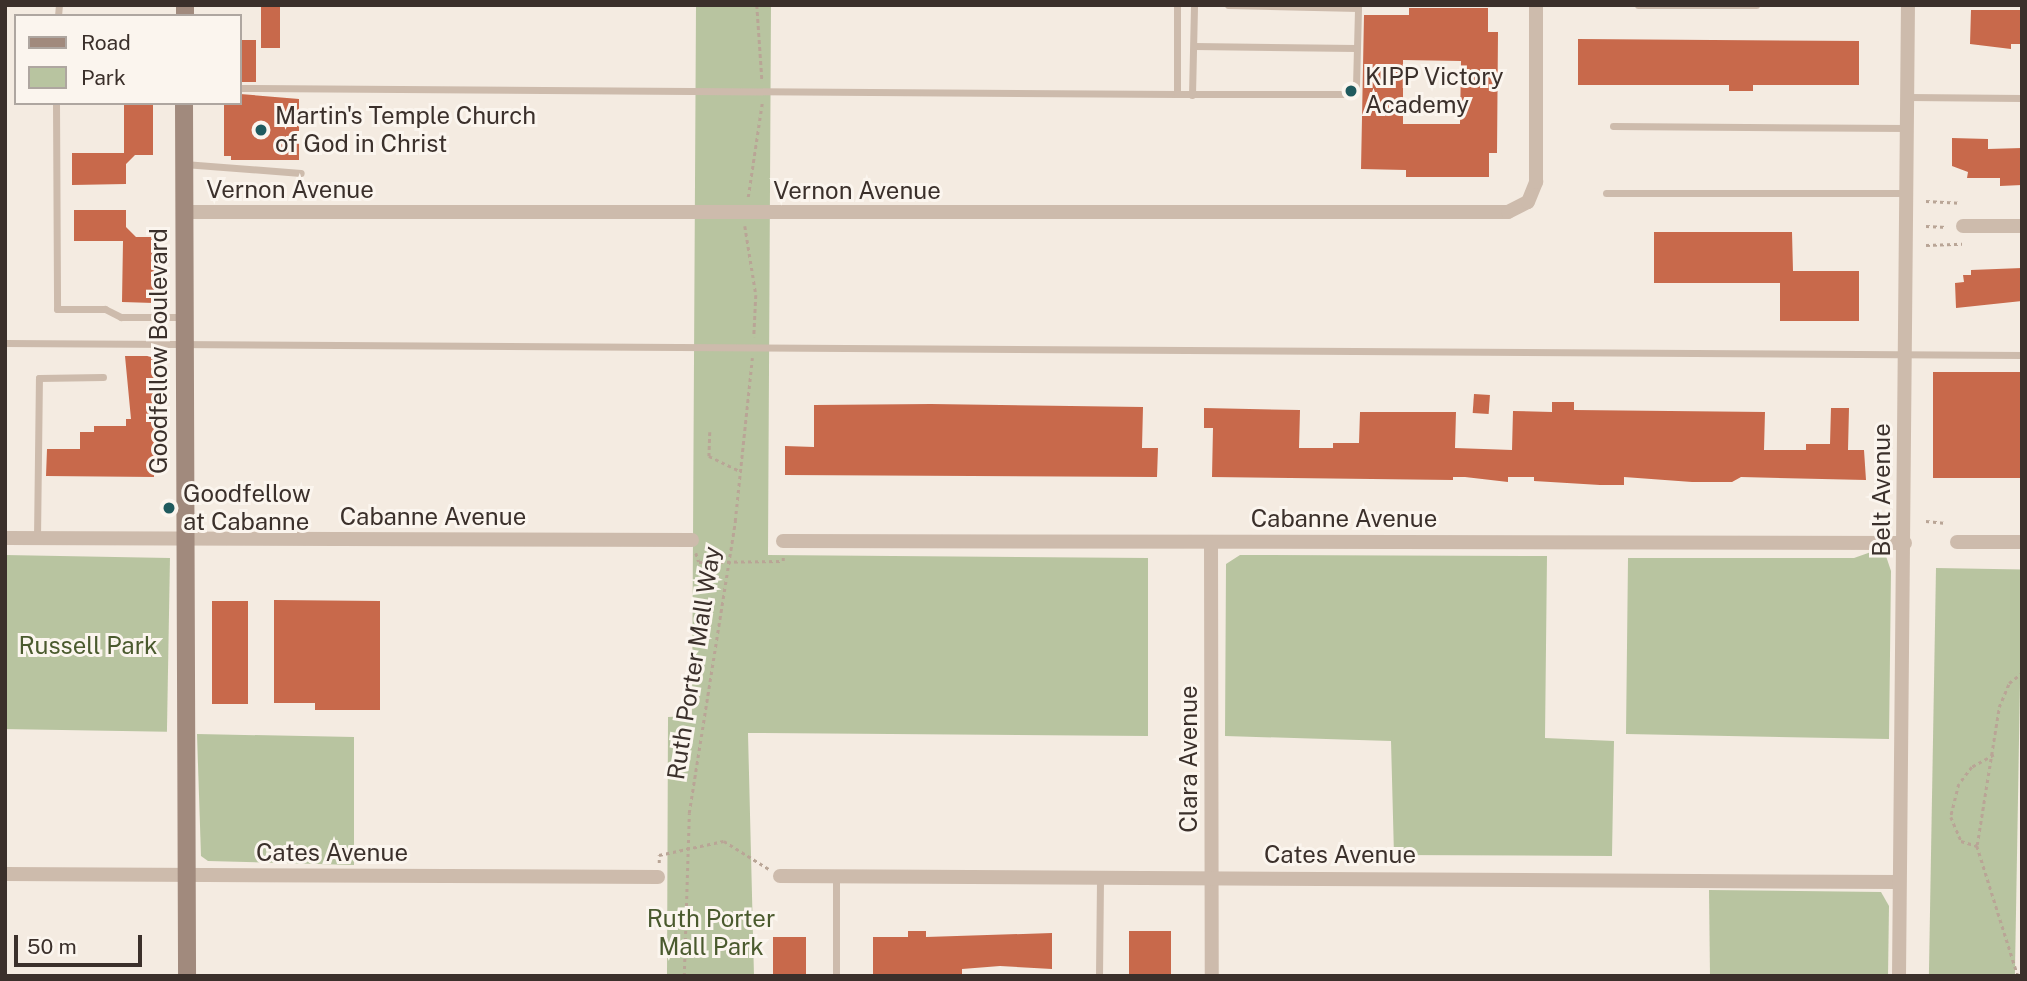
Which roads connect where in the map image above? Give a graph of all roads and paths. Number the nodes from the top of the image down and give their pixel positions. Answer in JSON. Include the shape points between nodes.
{"nodes":[{"id":1,"x":1177,"y":5,"type":"edge"},
{"id":2,"x":1194,"y":5,"type":"edge"},
{"id":3,"x":1228,"y":5,"type":"edge"},
{"id":4,"x":1535,"y":5,"type":"edge"},
{"id":5,"x":1638,"y":5,"type":"edge"},
{"id":6,"x":1756,"y":5,"type":"edge"},
{"id":7,"x":1908,"y":5,"type":"edge"},
{"id":8,"x":1194,"y":46,"type":"junction"},
{"id":9,"x":1356,"y":48,"type":"junction"},
{"id":10,"x":242,"y":89,"type":"edge"},
{"id":11,"x":1177,"y":94,"type":"junction"},
{"id":12,"x":1192,"y":94,"type":"junction"},
{"id":13,"x":1909,"y":97,"type":"junction"},
{"id":14,"x":2022,"y":98,"type":"edge"},
{"id":15,"x":56,"y":105,"type":"edge"},
{"id":16,"x":184,"y":105,"type":"edge"},
{"id":17,"x":1613,"y":126,"type":"dead end"},
{"id":18,"x":1908,"y":128,"type":"junction"},
{"id":19,"x":184,"y":164,"type":"junction"},
{"id":20,"x":301,"y":173,"type":"dead end"},
{"id":21,"x":1906,"y":192,"type":"junction"},
{"id":22,"x":1606,"y":193,"type":"dead end"},
{"id":23,"x":1926,"y":201,"type":"dead end"},
{"id":24,"x":1959,"y":203,"type":"dead end"},
{"id":25,"x":183,"y":212,"type":"junction"},
{"id":26,"x":745,"y":224,"type":"dead end"},
{"id":27,"x":1926,"y":226,"type":"dead end"},
{"id":28,"x":1963,"y":226,"type":"dead end"},
{"id":29,"x":2022,"y":226,"type":"edge"},
{"id":30,"x":1947,"y":227,"type":"dead end"},
{"id":31,"x":1962,"y":244,"type":"dead end"},
{"id":32,"x":1926,"y":245,"type":"dead end"},
{"id":33,"x":184,"y":317,"type":"junction"},
{"id":34,"x":754,"y":337,"type":"dead end"},
{"id":35,"x":5,"y":343,"type":"edge"},
{"id":36,"x":184,"y":345,"type":"junction"},
{"id":37,"x":1905,"y":355,"type":"junction"},
{"id":38,"x":2022,"y":355,"type":"edge"},
{"id":39,"x":753,"y":356,"type":"dead end"},
{"id":40,"x":103,"y":377,"type":"dead end"},
{"id":41,"x":710,"y":432,"type":"dead end"},
{"id":42,"x":740,"y":471,"type":"junction"},
{"id":43,"x":1926,"y":521,"type":"dead end"},
{"id":44,"x":1946,"y":523,"type":"dead end"},
{"id":45,"x":5,"y":538,"type":"edge"},
{"id":46,"x":37,"y":538,"type":"junction"},
{"id":47,"x":185,"y":538,"type":"junction"},
{"id":48,"x":692,"y":540,"type":"joint"},
{"id":49,"x":783,"y":541,"type":"joint"},
{"id":50,"x":1211,"y":542,"type":"junction"},
{"id":51,"x":1957,"y":542,"type":"dead end"},
{"id":52,"x":2022,"y":542,"type":"edge"},
{"id":53,"x":1905,"y":543,"type":"junction"},
{"id":54,"x":729,"y":560,"type":"junction"},
{"id":55,"x":2022,"y":673,"type":"edge"},
{"id":56,"x":1994,"y":755,"type":"junction"},
{"id":57,"x":1977,"y":846,"type":"junction"},
{"id":58,"x":687,"y":849,"type":"junction"},
{"id":59,"x":5,"y":874,"type":"edge"},
{"id":60,"x":187,"y":875,"type":"junction"},
{"id":61,"x":780,"y":876,"type":"joint"},
{"id":62,"x":658,"y":877,"type":"joint"},
{"id":63,"x":836,"y":877,"type":"junction"},
{"id":64,"x":1100,"y":877,"type":"junction"},
{"id":65,"x":1213,"y":877,"type":"junction"},
{"id":66,"x":1899,"y":882,"type":"junction"},
{"id":67,"x":187,"y":976,"type":"edge"},
{"id":68,"x":684,"y":976,"type":"edge"},
{"id":69,"x":836,"y":976,"type":"edge"},
{"id":70,"x":1099,"y":976,"type":"edge"},
{"id":71,"x":1213,"y":976,"type":"edge"},
{"id":72,"x":1899,"y":976,"type":"edge"},
{"id":73,"x":2018,"y":976,"type":"edge"}],
"edges":[{"from":1,"to":11,"type":"lane"},
{"from":2,"to":8,"type":"lane"},
{"from":3,"to":9,"type":"lane","via":[[1358,8]]},
{"from":4,"to":25,"type":"street","name":"Vernon Avenue","via":[[1536,182],[1528,202],[1508,212],[1483,216]]},
{"from":5,"to":6,"type":"lane"},
{"from":7,"to":13,"type":"street","name":"Belt Avenue"},
{"from":8,"to":9,"type":"lane"},
{"from":8,"to":12,"type":"lane"},
{"from":9,"to":12,"type":"lane","via":[[1356,86],[1348,94]]},
{"from":10,"to":11,"type":"lane"},
{"from":11,"to":12,"type":"lane"},
{"from":13,"to":14,"type":"lane"},
{"from":13,"to":18,"type":"street","name":"Belt Avenue"},
{"from":15,"to":33,"type":"lane","via":[[57,309],[105,309],[121,317]]},
{"from":16,"to":19,"type":"main road","name":"Goodfellow Boulevard"},
{"from":17,"to":18,"type":"lane"},
{"from":18,"to":21,"type":"street","name":"Belt Avenue"},
{"from":19,"to":20,"type":"lane"},
{"from":19,"to":25,"type":"main road","name":"Goodfellow Boulevard"},
{"from":21,"to":22,"type":"lane"},
{"from":21,"to":37,"type":"street","name":"Belt Avenue"},
{"from":23,"to":24,"type":"path"},
{"from":25,"to":33,"type":"main road","name":"Goodfellow Boulevard"},
{"from":26,"to":34,"type":"path","via":[[755,295]]},
{"from":27,"to":30,"type":"path"},
{"from":28,"to":29,"type":"street"},
{"from":31,"to":32,"type":"path"},
{"from":33,"to":36,"type":"main road","name":"Goodfellow Boulevard"},
{"from":35,"to":36,"type":"lane"},
{"from":36,"to":37,"type":"lane"},
{"from":36,"to":47,"type":"main road","name":"Goodfellow Boulevard"},
{"from":37,"to":38,"type":"lane"},
{"from":37,"to":53,"type":"street","name":"Belt Avenue"},
{"from":39,"to":42,"type":"path","name":"Ruth Porter Mall Way"},
{"from":40,"to":46,"type":"lane","via":[[39,378]]},
{"from":41,"to":42,"type":"path","via":[[709,456]]},
{"from":42,"to":54,"type":"path","name":"Ruth Porter Mall Way"},
{"from":43,"to":44,"type":"path"},
{"from":45,"to":46,"type":"street","name":"Cabanne Avenue"},
{"from":46,"to":47,"type":"street","name":"Cabanne Avenue"},
{"from":47,"to":48,"type":"street","name":"Cabanne Avenue"},
{"from":47,"to":60,"type":"main road","name":"Goodfellow Boulevard"},
{"from":48,"to":54,"type":"path","via":[[699,562]]},
{"from":49,"to":50,"type":"street","name":"Cabanne Avenue"},
{"from":49,"to":54,"type":"path","via":[[783,561]]},
{"from":50,"to":53,"type":"street","name":"Cabanne Avenue"},
{"from":50,"to":65,"type":"street","name":"Clara Avenue"},
{"from":51,"to":52,"type":"street"},
{"from":53,"to":66,"type":"street","name":"Belt Avenue"},
{"from":54,"to":58,"type":"path","name":"Ruth Porter Mall Way","via":[[696,756]]},
{"from":55,"to":56,"type":"path","via":[[2009,683],[1999,706]]},
{"from":56,"to":57,"type":"path"},
{"from":56,"to":57,"type":"path","via":[[1972,768],[1952,803],[1954,830],[1961,841]]},
{"from":57,"to":73,"type":"path"},
{"from":58,"to":61,"type":"path","via":[[724,841]]},
{"from":58,"to":62,"type":"path","via":[[659,855]]},
{"from":58,"to":68,"type":"path","name":"Ruth Porter Mall Way"},
{"from":59,"to":60,"type":"street","name":"Cates Avenue"},
{"from":60,"to":62,"type":"street","name":"Cates Avenue"},
{"from":60,"to":67,"type":"main road","name":"Goodfellow Boulevard"},
{"from":61,"to":63,"type":"street","name":"Cates Avenue"},
{"from":63,"to":64,"type":"street","name":"Cates Avenue"},
{"from":63,"to":69,"type":"lane"},
{"from":64,"to":65,"type":"street","name":"Cates Avenue"},
{"from":64,"to":70,"type":"lane"},
{"from":65,"to":66,"type":"street","name":"Cates Avenue"},
{"from":65,"to":71,"type":"street","name":"Clara Avenue"},
{"from":66,"to":72,"type":"street","name":"Belt Avenue"}]}
